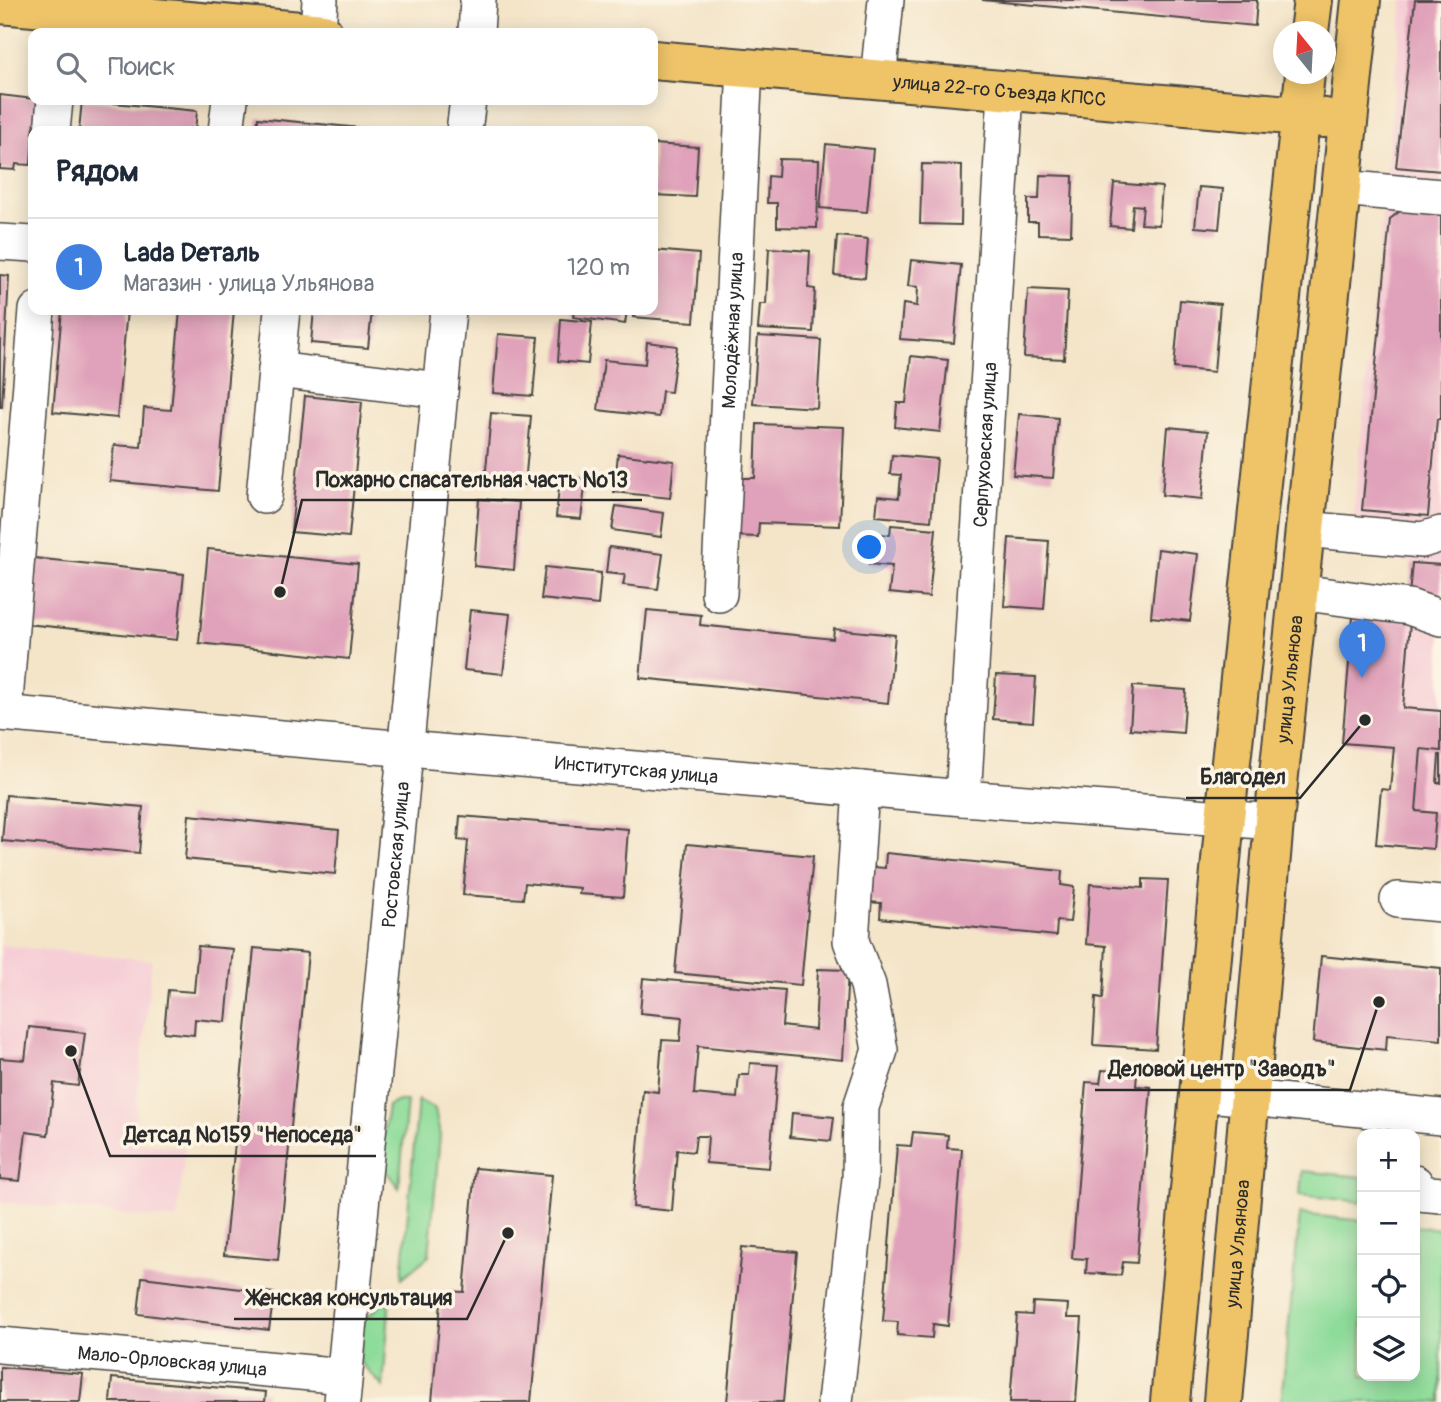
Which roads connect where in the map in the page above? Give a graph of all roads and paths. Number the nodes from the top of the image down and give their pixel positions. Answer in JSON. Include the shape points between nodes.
{"nodes":[{"id":1,"x":320,"y":0,"type":"edge"},
{"id":2,"x":478,"y":0,"type":"edge"},
{"id":3,"x":886,"y":0,"type":"edge"},
{"id":4,"x":1313,"y":0,"type":"edge"},
{"id":5,"x":1361,"y":0,"type":"edge"},
{"id":6,"x":0,"y":4,"type":"edge"},
{"id":7,"x":1310,"y":21,"type":"edge"},
{"id":8,"x":62,"y":22,"type":"edge"},
{"id":9,"x":192,"y":28,"type":"edge"},
{"id":10,"x":321,"y":28,"type":"edge"},
{"id":11,"x":476,"y":28,"type":"edge"},
{"id":12,"x":658,"y":60,"type":"edge"},
{"id":13,"x":746,"y":67,"type":"junction"},
{"id":14,"x":878,"y":80,"type":"junction"},
{"id":15,"x":1304,"y":84,"type":"edge"},
{"id":16,"x":1006,"y":92,"type":"junction"},
{"id":17,"x":55,"y":105,"type":"edge"},
{"id":18,"x":229,"y":105,"type":"edge"},
{"id":19,"x":467,"y":105,"type":"edge"},
{"id":20,"x":1300,"y":116,"type":"junction"},
{"id":21,"x":1348,"y":120,"type":"junction"},
{"id":22,"x":52,"y":126,"type":"edge"},
{"id":23,"x":227,"y":126,"type":"edge"},
{"id":24,"x":465,"y":126,"type":"edge"},
{"id":25,"x":1341,"y":188,"type":"junction"},
{"id":26,"x":1441,"y":197,"type":"edge"},
{"id":27,"x":0,"y":242,"type":"edge"},
{"id":28,"x":28,"y":244,"type":"edge"},
{"id":29,"x":37,"y":315,"type":"edge"},
{"id":30,"x":282,"y":315,"type":"edge"},
{"id":31,"x":448,"y":315,"type":"edge"},
{"id":32,"x":276,"y":370,"type":"junction"},
{"id":33,"x":440,"y":390,"type":"junction"},
{"id":34,"x":264,"y":496,"type":"dead end"},
{"id":35,"x":1304,"y":529,"type":"junction"},
{"id":36,"x":1441,"y":534,"type":"edge"},
{"id":37,"x":1299,"y":592,"type":"junction"},
{"id":38,"x":719,"y":594,"type":"dead end"},
{"id":39,"x":1441,"y":618,"type":"edge"},
{"id":40,"x":2,"y":713,"type":"edge"},
{"id":41,"x":406,"y":750,"type":"junction"},
{"id":42,"x":861,"y":789,"type":"junction"},
{"id":43,"x":963,"y":798,"type":"junction"},
{"id":44,"x":1225,"y":818,"type":"junction"},
{"id":45,"x":1274,"y":822,"type":"junction"},
{"id":46,"x":1398,"y":900,"type":"dead end"},
{"id":47,"x":1441,"y":904,"type":"edge"},
{"id":48,"x":1199,"y":1093,"type":"junction"},
{"id":49,"x":1441,"y":1094,"type":"edge"},
{"id":50,"x":1251,"y":1098,"type":"junction"},
{"id":51,"x":1441,"y":1117,"type":"edge"},
{"id":52,"x":1390,"y":1123,"type":"edge"},
{"id":53,"x":1419,"y":1192,"type":"edge"},
{"id":54,"x":1441,"y":1195,"type":"edge"},
{"id":55,"x":0,"y":1345,"type":"edge"},
{"id":56,"x":343,"y":1389,"type":"edge"},
{"id":57,"x":835,"y":1402,"type":"edge"},
{"id":58,"x":1170,"y":1402,"type":"edge"},
{"id":59,"x":1223,"y":1402,"type":"edge"}],
"edges":[{"from":1,"to":10,"type":"street"},
{"from":2,"to":11,"type":"street"},
{"from":3,"to":14,"type":"street"},
{"from":4,"to":7,"type":"main road"},
{"from":5,"to":21,"type":"main road","name":"улица Ульянова"},
{"from":6,"to":8,"type":"main road"},
{"from":8,"to":9,"type":"main road"},
{"from":12,"to":13,"type":"main road","name":"улица 22-го Съезда КПСС"},
{"from":13,"to":14,"type":"main road","name":"улица 22-го Съезда КПСС"},
{"from":13,"to":38,"type":"street","name":"Молодёжная улица"},
{"from":14,"to":16,"type":"main road","name":"улица 22-го Съезда КПСС"},
{"from":15,"to":20,"type":"main road"},
{"from":16,"to":20,"type":"main road","name":"улица 22-го Съезда КПСС"},
{"from":16,"to":43,"type":"street","name":"Серпуховская улица"},
{"from":17,"to":22,"type":"street"},
{"from":18,"to":23,"type":"street"},
{"from":19,"to":24,"type":"street"},
{"from":20,"to":21,"type":"main road","name":"улица 22-го Съезда КПСС"},
{"from":20,"to":44,"type":"main road"},
{"from":21,"to":25,"type":"main road","name":"улица Ульянова"},
{"from":25,"to":26,"type":"street"},
{"from":25,"to":35,"type":"main road","name":"улица Ульянова"},
{"from":27,"to":28,"type":"street"},
{"from":29,"to":40,"type":"street"},
{"from":30,"to":32,"type":"street"},
{"from":31,"to":33,"type":"street","name":"Ростовская улица"},
{"from":32,"to":33,"type":"street"},
{"from":32,"to":34,"type":"street"},
{"from":33,"to":41,"type":"street","name":"Ростовская улица"},
{"from":35,"to":36,"type":"street","via":[[1422,540]]},
{"from":35,"to":37,"type":"main road","name":"улица Ульянова"},
{"from":37,"to":39,"type":"street","via":[[1409,607]]},
{"from":37,"to":45,"type":"main road","name":"улица Ульянова"},
{"from":40,"to":41,"type":"street","name":"Институтская улица"},
{"from":41,"to":42,"type":"street","name":"Институтская улица"},
{"from":41,"to":56,"type":"street","name":"Ростовская улица"},
{"from":42,"to":43,"type":"street","name":"Институтская улица"},
{"from":42,"to":57,"type":"street","via":[[851,941],[869,985],[880,1050],[861,1107],[860,1179]]},
{"from":43,"to":44,"type":"street","name":"Институтская улица"},
{"from":44,"to":45,"type":"street","name":"Институтская улица"},
{"from":44,"to":48,"type":"main road"},
{"from":45,"to":50,"type":"main road","name":"улица Ульянова"},
{"from":46,"to":47,"type":"street"},
{"from":48,"to":50,"type":"street"},
{"from":48,"to":58,"type":"main road"},
{"from":49,"to":52,"type":"street","via":[[1415,1091]]},
{"from":50,"to":52,"type":"street"},
{"from":50,"to":59,"type":"main road","name":"улица Ульянова"},
{"from":51,"to":52,"type":"street"},
{"from":53,"to":54,"type":"street"},
{"from":55,"to":56,"type":"street","name":"Мало-Орловская улица"}]}
